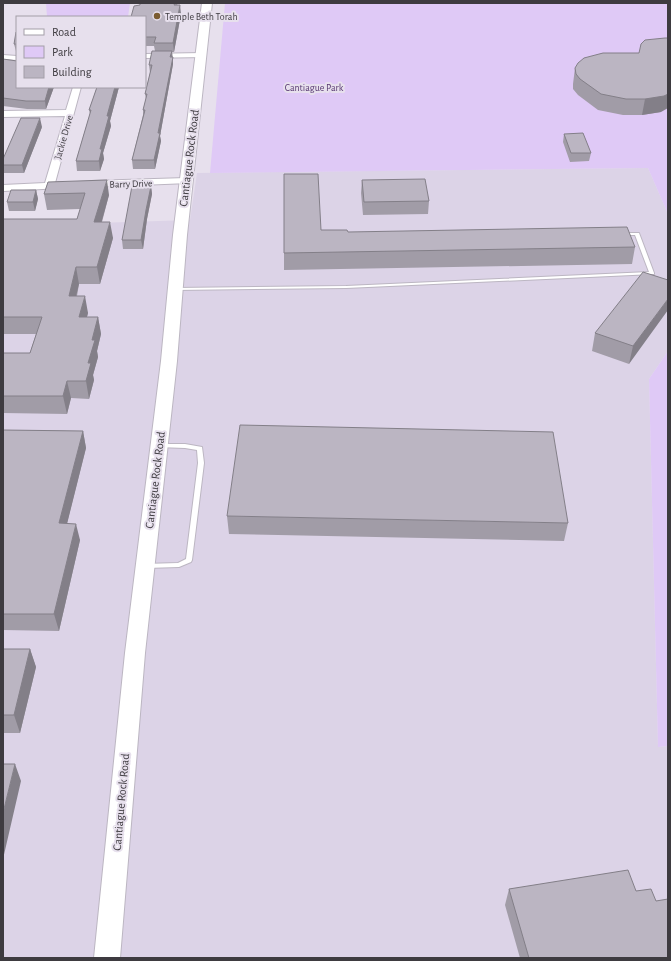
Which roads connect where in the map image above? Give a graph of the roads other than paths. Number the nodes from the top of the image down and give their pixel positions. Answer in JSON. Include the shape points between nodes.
{"nodes":[{"id":1,"x":207,"y":3,"type":"edge"},
{"id":2,"x":202,"y":55,"type":"junction"},
{"id":3,"x":146,"y":56,"type":"edge"},
{"id":4,"x":3,"y":57,"type":"edge"},
{"id":5,"x":16,"y":58,"type":"edge"},
{"id":6,"x":77,"y":88,"type":"edge"},
{"id":7,"x":70,"y":113,"type":"junction"},
{"id":8,"x":3,"y":114,"type":"edge"},
{"id":9,"x":186,"y":181,"type":"junction"},
{"id":10,"x":49,"y":186,"type":"junction"},
{"id":11,"x":3,"y":188,"type":"edge"},
{"id":12,"x":614,"y":235,"type":"edge"},
{"id":13,"x":175,"y":289,"type":"junction"},
{"id":14,"x":159,"y":446,"type":"junction"},
{"id":15,"x":145,"y":566,"type":"junction"},
{"id":16,"x":107,"y":958,"type":"edge"}],
"edges":[{"from":1,"to":2,"type":"main road","name":"Cantiague Rock Road"},
{"from":2,"to":3,"type":"street"},
{"from":2,"to":9,"type":"main road","name":"Cantiague Rock Road"},
{"from":4,"to":5,"type":"street"},
{"from":6,"to":7,"type":"street","name":"Jackie Drive"},
{"from":7,"to":8,"type":"street"},
{"from":7,"to":10,"type":"street","name":"Jackie Drive"},
{"from":9,"to":10,"type":"street","name":"Barry Drive"},
{"from":9,"to":13,"type":"main road","name":"Cantiague Rock Road"},
{"from":10,"to":11,"type":"street","name":"Barry Drive"},
{"from":12,"to":13,"type":"lane","via":[[637,234],[652,273],[346,287]]},
{"from":13,"to":14,"type":"main road","name":"Cantiague Rock Road","via":[[170,361]]},
{"from":14,"to":15,"type":"main road","name":"Cantiague Rock Road"},
{"from":14,"to":15,"type":"lane","via":[[200,448],[201,463],[189,560],[179,565]]},
{"from":15,"to":16,"type":"main road","name":"Cantiague Rock Road"}]}
